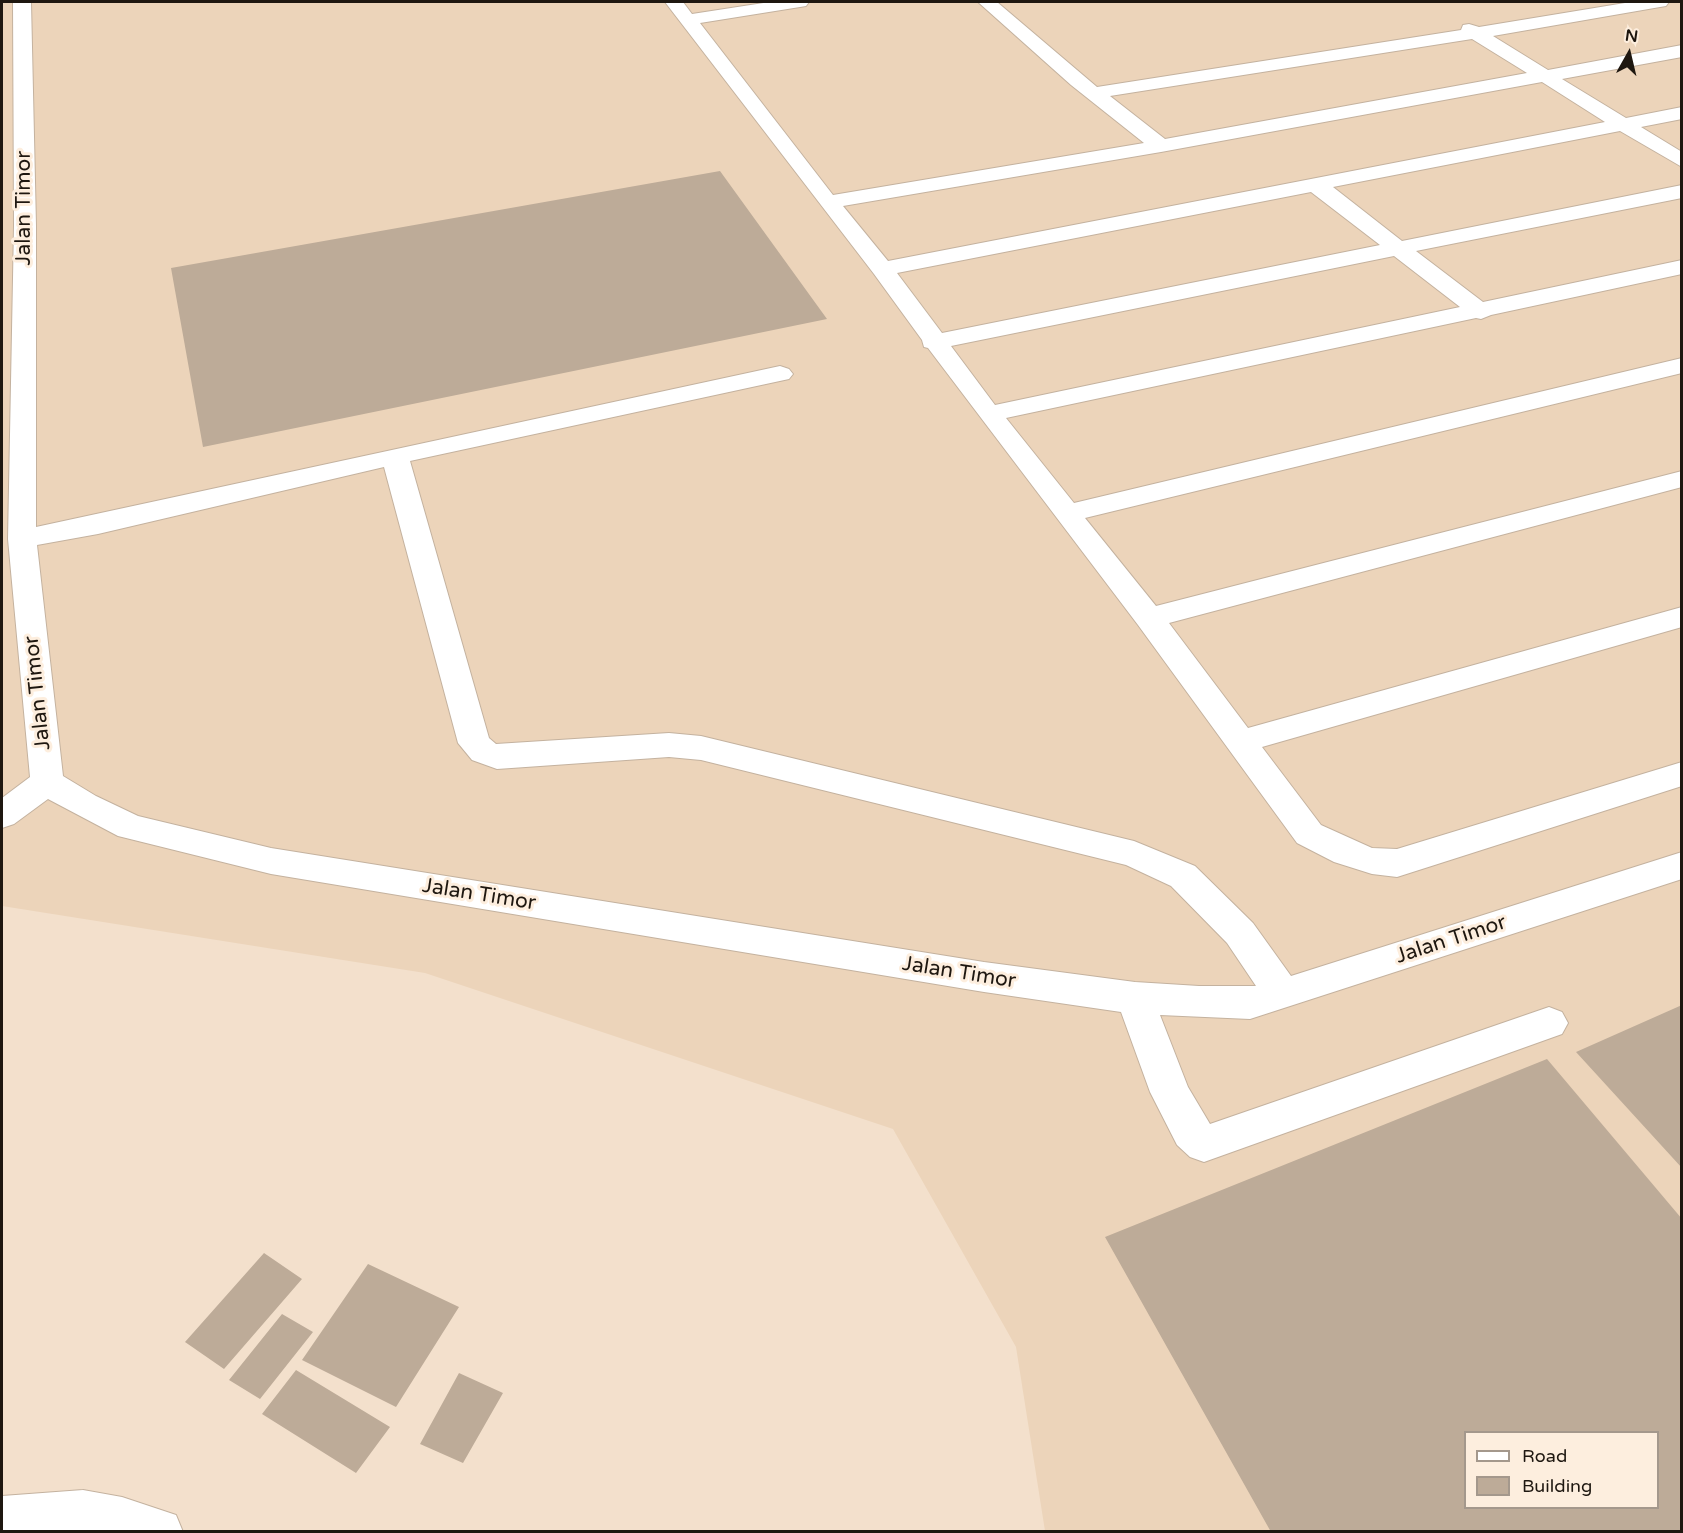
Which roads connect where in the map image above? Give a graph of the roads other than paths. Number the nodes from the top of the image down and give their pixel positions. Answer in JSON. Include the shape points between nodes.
{"nodes":[{"id":1,"x":21,"y":2,"type":"edge"},
{"id":2,"x":674,"y":2,"type":"edge"},
{"id":3,"x":800,"y":2,"type":"edge"},
{"id":4,"x":987,"y":2,"type":"edge"},
{"id":5,"x":1568,"y":2,"type":"edge"},
{"id":6,"x":1660,"y":2,"type":"edge"},
{"id":7,"x":688,"y":20,"type":"junction"},
{"id":8,"x":1456,"y":21,"type":"junction"},
{"id":9,"x":1476,"y":33,"type":"junction"},
{"id":10,"x":1682,"y":51,"type":"edge"},
{"id":11,"x":1544,"y":75,"type":"junction"},
{"id":12,"x":1086,"y":87,"type":"junction"},
{"id":13,"x":1682,"y":113,"type":"edge"},
{"id":14,"x":1623,"y":124,"type":"junction"},
{"id":15,"x":1161,"y":146,"type":"junction"},
{"id":16,"x":1682,"y":161,"type":"edge"},
{"id":17,"x":1316,"y":185,"type":"junction"},
{"id":18,"x":1682,"y":191,"type":"edge"},
{"id":19,"x":828,"y":202,"type":"junction"},
{"id":20,"x":13,"y":228,"type":"edge"},
{"id":21,"x":1400,"y":250,"type":"junction"},
{"id":22,"x":1682,"y":267,"type":"edge"},
{"id":23,"x":882,"y":269,"type":"junction"},
{"id":24,"x":13,"y":277,"type":"edge"},
{"id":25,"x":1481,"y":312,"type":"junction"},
{"id":26,"x":933,"y":342,"type":"junction"},
{"id":27,"x":1682,"y":365,"type":"edge"},
{"id":28,"x":780,"y":374,"type":"dead end"},
{"id":29,"x":989,"y":414,"type":"junction"},
{"id":30,"x":395,"y":456,"type":"junction"},
{"id":31,"x":1682,"y":479,"type":"edge"},
{"id":32,"x":1066,"y":513,"type":"junction"},
{"id":33,"x":22,"y":538,"type":"junction"},
{"id":34,"x":1682,"y":617,"type":"edge"},
{"id":35,"x":1149,"y":618,"type":"junction"},
{"id":36,"x":1242,"y":741,"type":"junction"},
{"id":37,"x":1682,"y":774,"type":"edge"},
{"id":38,"x":47,"y":782,"type":"junction"},
{"id":39,"x":2,"y":815,"type":"edge"},
{"id":40,"x":1682,"y":865,"type":"edge"},
{"id":41,"x":1283,"y":994,"type":"junction"},
{"id":42,"x":1135,"y":998,"type":"junction"},
{"id":43,"x":1549,"y":1023,"type":"dead end"},
{"id":44,"x":2,"y":1520,"type":"edge"},
{"id":45,"x":159,"y":1532,"type":"edge"}],
"edges":[{"from":1,"to":20,"type":"street","name":"Jalan Timor"},
{"from":2,"to":7,"type":"street"},
{"from":3,"to":7,"type":"street"},
{"from":4,"to":12,"type":"street"},
{"from":5,"to":8,"type":"street"},
{"from":6,"to":9,"type":"street"},
{"from":7,"to":19,"type":"street"},
{"from":8,"to":9,"type":"street"},
{"from":8,"to":12,"type":"street"},
{"from":9,"to":11,"type":"street"},
{"from":9,"to":12,"type":"street"},
{"from":10,"to":11,"type":"street"},
{"from":11,"to":14,"type":"street"},
{"from":11,"to":15,"type":"street"},
{"from":12,"to":15,"type":"street"},
{"from":13,"to":14,"type":"street"},
{"from":14,"to":16,"type":"street"},
{"from":14,"to":17,"type":"street"},
{"from":15,"to":19,"type":"street"},
{"from":17,"to":21,"type":"street"},
{"from":17,"to":23,"type":"street"},
{"from":18,"to":21,"type":"street"},
{"from":19,"to":23,"type":"street"},
{"from":20,"to":24,"type":"street","name":"Jalan Timor"},
{"from":21,"to":25,"type":"street"},
{"from":21,"to":26,"type":"street"},
{"from":22,"to":25,"type":"street"},
{"from":23,"to":26,"type":"street"},
{"from":24,"to":33,"type":"street","name":"Jalan Timor"},
{"from":25,"to":29,"type":"street"},
{"from":26,"to":29,"type":"street"},
{"from":27,"to":32,"type":"street"},
{"from":28,"to":30,"type":"street"},
{"from":29,"to":32,"type":"street"},
{"from":30,"to":33,"type":"street","via":[[98,525]]},
{"from":30,"to":41,"type":"street","via":[[474,743],[484,752],[497,757],[669,745],[701,748],[1134,854],[1183,876],[1240,933]]},
{"from":31,"to":35,"type":"street"},
{"from":32,"to":35,"type":"street"},
{"from":33,"to":38,"type":"street","name":"Jalan Timor"},
{"from":34,"to":36,"type":"street"},
{"from":35,"to":36,"type":"street"},
{"from":36,"to":37,"type":"street","via":[[1310,834],[1346,853],[1397,863]]},
{"from":38,"to":39,"type":"street"},
{"from":38,"to":42,"type":"street","name":"Jalan Timor","via":[[130,827],[271,861]]},
{"from":40,"to":41,"type":"street","name":"Jalan Timor"},
{"from":41,"to":42,"type":"street","name":"Jalan Timor","via":[[1250,1003]]},
{"from":42,"to":43,"type":"street","via":[[1170,1092],[1191,1132],[1204,1144]]},
{"from":44,"to":45,"type":"street","via":[[83,1514]]}]}
